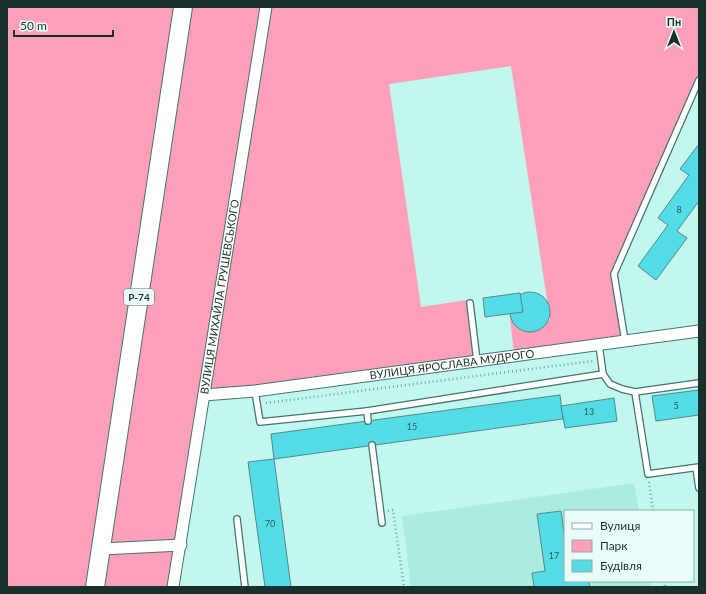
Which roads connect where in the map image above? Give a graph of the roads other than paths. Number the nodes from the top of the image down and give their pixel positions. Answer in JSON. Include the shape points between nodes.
{"nodes":[{"id":1,"x":183,"y":7,"type":"edge"},
{"id":2,"x":266,"y":7,"type":"edge"},
{"id":3,"x":699,"y":80,"type":"edge"},
{"id":4,"x":470,"y":303,"type":"dead end"},
{"id":5,"x":699,"y":331,"type":"edge"},
{"id":6,"x":625,"y":341,"type":"junction"},
{"id":7,"x":599,"y":345,"type":"junction"},
{"id":8,"x":477,"y":361,"type":"junction"},
{"id":9,"x":603,"y":374,"type":"junction"},
{"id":10,"x":699,"y":383,"type":"edge"},
{"id":11,"x":255,"y":391,"type":"junction"},
{"id":12,"x":635,"y":392,"type":"junction"},
{"id":13,"x":204,"y":395,"type":"junction"},
{"id":14,"x":367,"y":411,"type":"junction"},
{"id":15,"x":368,"y":421,"type":"dead end"},
{"id":16,"x":372,"y":445,"type":"dead end"},
{"id":17,"x":697,"y":468,"type":"edge"},
{"id":18,"x":699,"y":488,"type":"edge"},
{"id":19,"x":237,"y":519,"type":"dead end"},
{"id":20,"x":382,"y":523,"type":"dead end"},
{"id":21,"x":181,"y":545,"type":"junction"},
{"id":22,"x":102,"y":549,"type":"junction"},
{"id":23,"x":95,"y":587,"type":"edge"},
{"id":24,"x":174,"y":587,"type":"edge"},
{"id":25,"x":246,"y":587,"type":"edge"}],
"edges":[{"from":1,"to":22,"type":"main road","number":"Р-74"},
{"from":2,"to":13,"type":"street","name":"ВУЛИЦЯ МИХАЙЛА ГРУШЕВСЬКОГО"},
{"from":3,"to":6,"type":"lane","via":[[614,274]]},
{"from":4,"to":8,"type":"lane"},
{"from":5,"to":6,"type":"street","name":"ВУЛИЦЯ ЯРОСЛАВА МУДРОГО"},
{"from":6,"to":7,"type":"street","name":"ВУЛИЦЯ ЯРОСЛАВА МУДРОГО"},
{"from":7,"to":8,"type":"street","name":"ВУЛИЦЯ ЯРОСЛАВА МУДРОГО"},
{"from":7,"to":9,"type":"lane"},
{"from":8,"to":11,"type":"street","name":"ВУЛИЦЯ ЯРОСЛАВА МУДРОГО"},
{"from":9,"to":12,"type":"lane","via":[[610,384],[622,390]]},
{"from":9,"to":14,"type":"lane"},
{"from":10,"to":12,"type":"lane"},
{"from":11,"to":13,"type":"street","name":"ВУЛИЦЯ ЯРОСЛАВА МУДРОГО"},
{"from":11,"to":14,"type":"lane","via":[[260,422]]},
{"from":12,"to":17,"type":"lane","via":[[648,474]]},
{"from":13,"to":21,"type":"street","name":"ВУЛИЦЯ МИХАЙЛА ГРУШЕВСЬКОГО"},
{"from":14,"to":15,"type":"lane"},
{"from":16,"to":20,"type":"lane"},
{"from":17,"to":18,"type":"lane"},
{"from":19,"to":25,"type":"lane"},
{"from":21,"to":22,"type":"street"},
{"from":21,"to":24,"type":"street","name":"ВУЛИЦЯ МИХАЙЛА ГРУШЕВСЬКОГО"},
{"from":22,"to":23,"type":"main road","number":"Р-74"}]}
